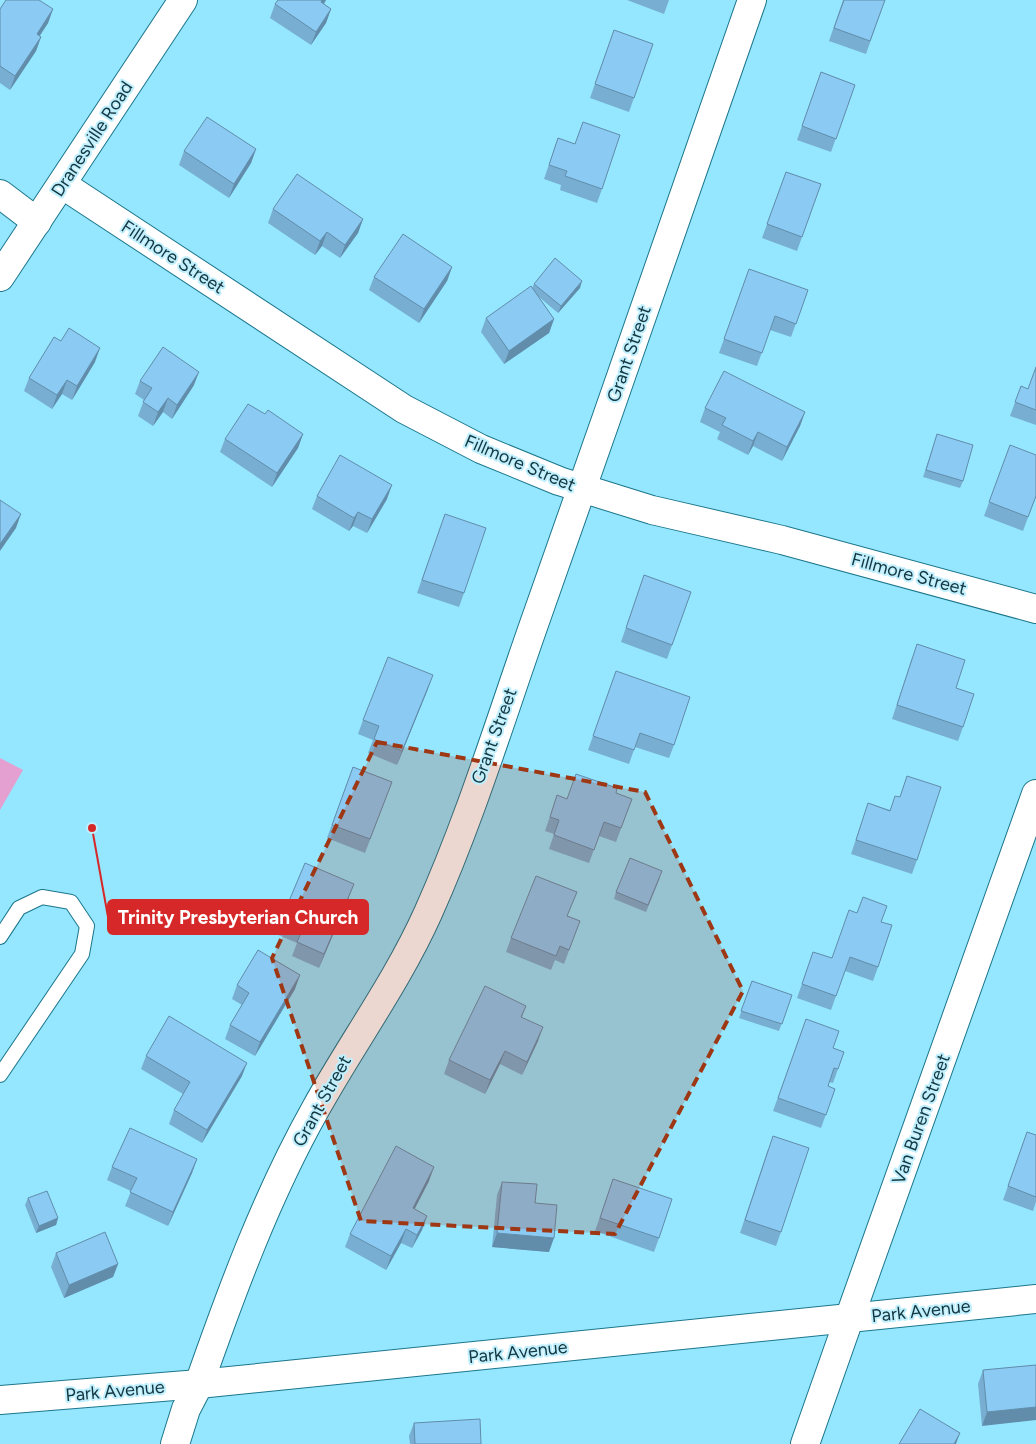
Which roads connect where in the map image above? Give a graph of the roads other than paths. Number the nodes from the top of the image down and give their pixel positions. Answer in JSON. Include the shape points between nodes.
{"nodes":[{"id":1,"x":184,"y":0,"type":"edge"},
{"id":2,"x":752,"y":0,"type":"edge"},
{"id":3,"x":63,"y":185,"type":"junction"},
{"id":4,"x":0,"y":194,"type":"edge"},
{"id":5,"x":37,"y":222,"type":"junction"},
{"id":6,"x":0,"y":277,"type":"edge"},
{"id":7,"x":582,"y":489,"type":"junction"},
{"id":8,"x":1036,"y":609,"type":"edge"},
{"id":9,"x":1036,"y":794,"type":"edge"},
{"id":10,"x":0,"y":937,"type":"edge"},
{"id":11,"x":0,"y":1075,"type":"edge"},
{"id":12,"x":1036,"y":1299,"type":"edge"},
{"id":13,"x":849,"y":1319,"type":"junction"},
{"id":14,"x":199,"y":1384,"type":"junction"},
{"id":15,"x":0,"y":1400,"type":"edge"},
{"id":16,"x":174,"y":1444,"type":"edge"},
{"id":17,"x":805,"y":1444,"type":"edge"}],
"edges":[{"from":1,"to":3,"type":"street","name":"Dranesville Road"},
{"from":2,"to":7,"type":"street","name":"Grant Street"},
{"from":3,"to":5,"type":"street","name":"Dranesville Road"},
{"from":3,"to":7,"type":"street","name":"Fillmore Street","via":[[404,409],[481,449]]},
{"from":4,"to":5,"type":"street"},
{"from":5,"to":6,"type":"street","name":"Dranesville Road"},
{"from":7,"to":8,"type":"street","name":"Fillmore Street"},
{"from":7,"to":14,"type":"street","name":"Grant Street","via":[[428,913],[401,967],[316,1108],[286,1165],[259,1226]]},
{"from":9,"to":13,"type":"street","name":"Van Buren Street"},
{"from":10,"to":11,"type":"lane","via":[[19,908],[42,897],[71,902],[87,926],[82,954]]},
{"from":12,"to":13,"type":"street","name":"Park Avenue"},
{"from":13,"to":14,"type":"street","name":"Park Avenue"},
{"from":13,"to":17,"type":"street","name":"Van Buren Street"},
{"from":14,"to":15,"type":"street","name":"Park Avenue"},
{"from":14,"to":16,"type":"street","name":"Grant Street"}]}
